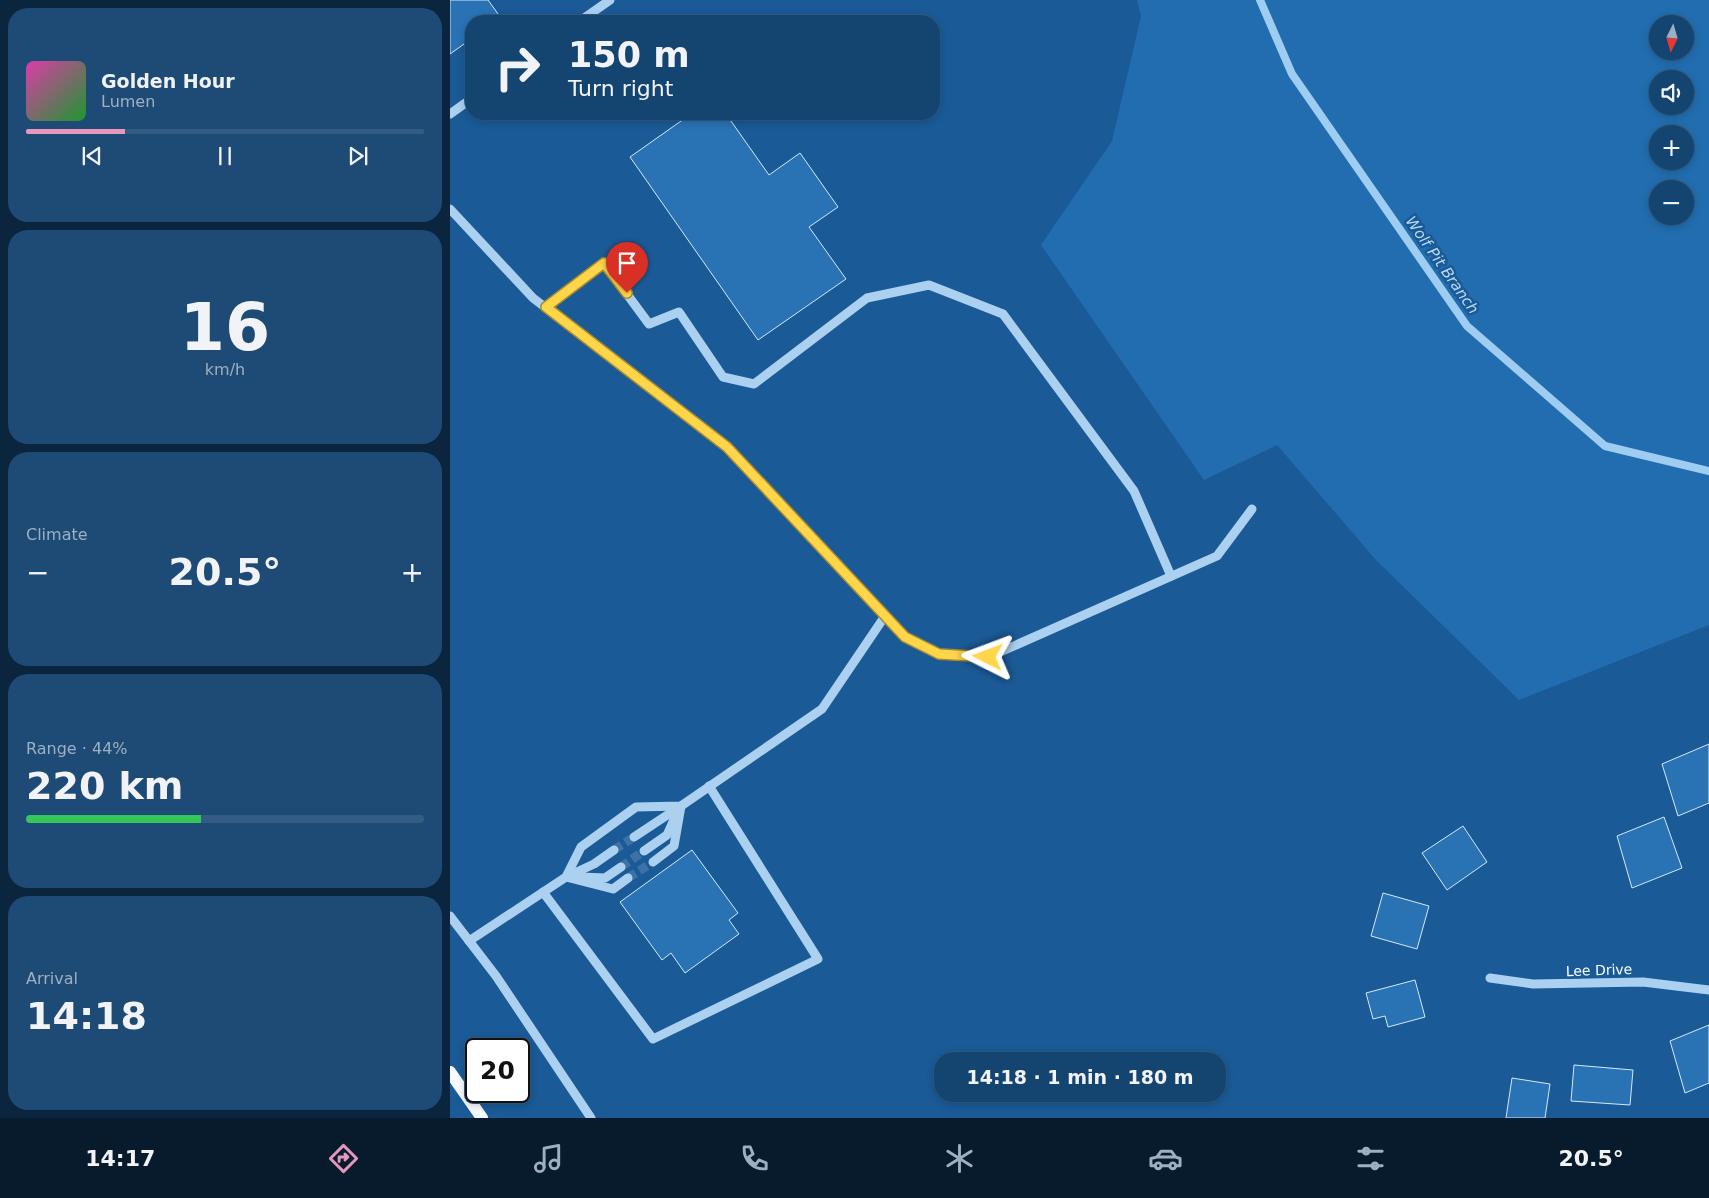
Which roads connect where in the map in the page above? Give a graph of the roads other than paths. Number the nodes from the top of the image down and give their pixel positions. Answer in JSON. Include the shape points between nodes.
{"nodes":[{"id":1,"x":610,"y":0,"type":"edge"},
{"id":2,"x":589,"y":15,"type":"edge"},
{"id":3,"x":465,"y":103,"type":"edge"},
{"id":4,"x":450,"y":114,"type":"edge"},
{"id":5,"x":450,"y":209,"type":"edge"},
{"id":6,"x":546,"y":307,"type":"junction"},
{"id":7,"x":1252,"y":509,"type":"dead end"},
{"id":8,"x":1171,"y":576,"type":"junction"},
{"id":9,"x":885,"y":616,"type":"junction"},
{"id":10,"x":709,"y":786,"type":"junction"},
{"id":11,"x":681,"y":806,"type":"junction"},
{"id":12,"x":634,"y":837,"type":"tunnel mouth"},
{"id":13,"x":614,"y":850,"type":"tunnel mouth"},
{"id":14,"x":644,"y":851,"type":"tunnel mouth"},
{"id":15,"x":653,"y":862,"type":"tunnel mouth"},
{"id":16,"x":621,"y":867,"type":"tunnel mouth"},
{"id":17,"x":566,"y":877,"type":"junction"},
{"id":18,"x":628,"y":878,"type":"tunnel mouth"},
{"id":19,"x":543,"y":892,"type":"junction"},
{"id":20,"x":450,"y":916,"type":"edge"},
{"id":21,"x":469,"y":941,"type":"junction"},
{"id":22,"x":1490,"y":978,"type":"dead end"},
{"id":23,"x":1709,"y":990,"type":"edge"},
{"id":24,"x":450,"y":1072,"type":"edge"},
{"id":25,"x":482,"y":1118,"type":"edge"},
{"id":26,"x":591,"y":1118,"type":"edge"}],
"edges":[{"from":1,"to":2,"type":"street"},
{"from":3,"to":4,"type":"street"},
{"from":5,"to":6,"type":"street","via":[[533,298]]},
{"from":6,"to":8,"type":"street","via":[[604,263],[649,324],[679,312],[723,377],[754,384],[867,298],[929,285],[1003,314],[1134,491]]},
{"from":6,"to":9,"type":"street","via":[[727,447]]},
{"from":7,"to":8,"type":"street","via":[[1217,556]]},
{"from":8,"to":9,"type":"street","via":[[988,657],[939,654],[905,637]]},
{"from":9,"to":10,"type":"street","via":[[822,709]]},
{"from":10,"to":11,"type":"street"},
{"from":10,"to":19,"type":"street","via":[[818,959],[653,1039]]},
{"from":11,"to":12,"type":"street"},
{"from":11,"to":14,"type":"street","via":[[667,835]]},
{"from":11,"to":15,"type":"street","via":[[674,846]]},
{"from":11,"to":17,"type":"street","via":[[636,806],[581,847]]},
{"from":13,"to":17,"type":"street"},
{"from":16,"to":17,"type":"street","via":[[606,878]]},
{"from":17,"to":18,"type":"street","via":[[613,889]]},
{"from":17,"to":19,"type":"street"},
{"from":19,"to":21,"type":"street"},
{"from":20,"to":21,"type":"street"},
{"from":21,"to":26,"type":"street"},
{"from":22,"to":23,"type":"street","name":"Lee Drive","via":[[1533,984],[1643,982]]},
{"from":24,"to":25,"type":"main road"}]}
